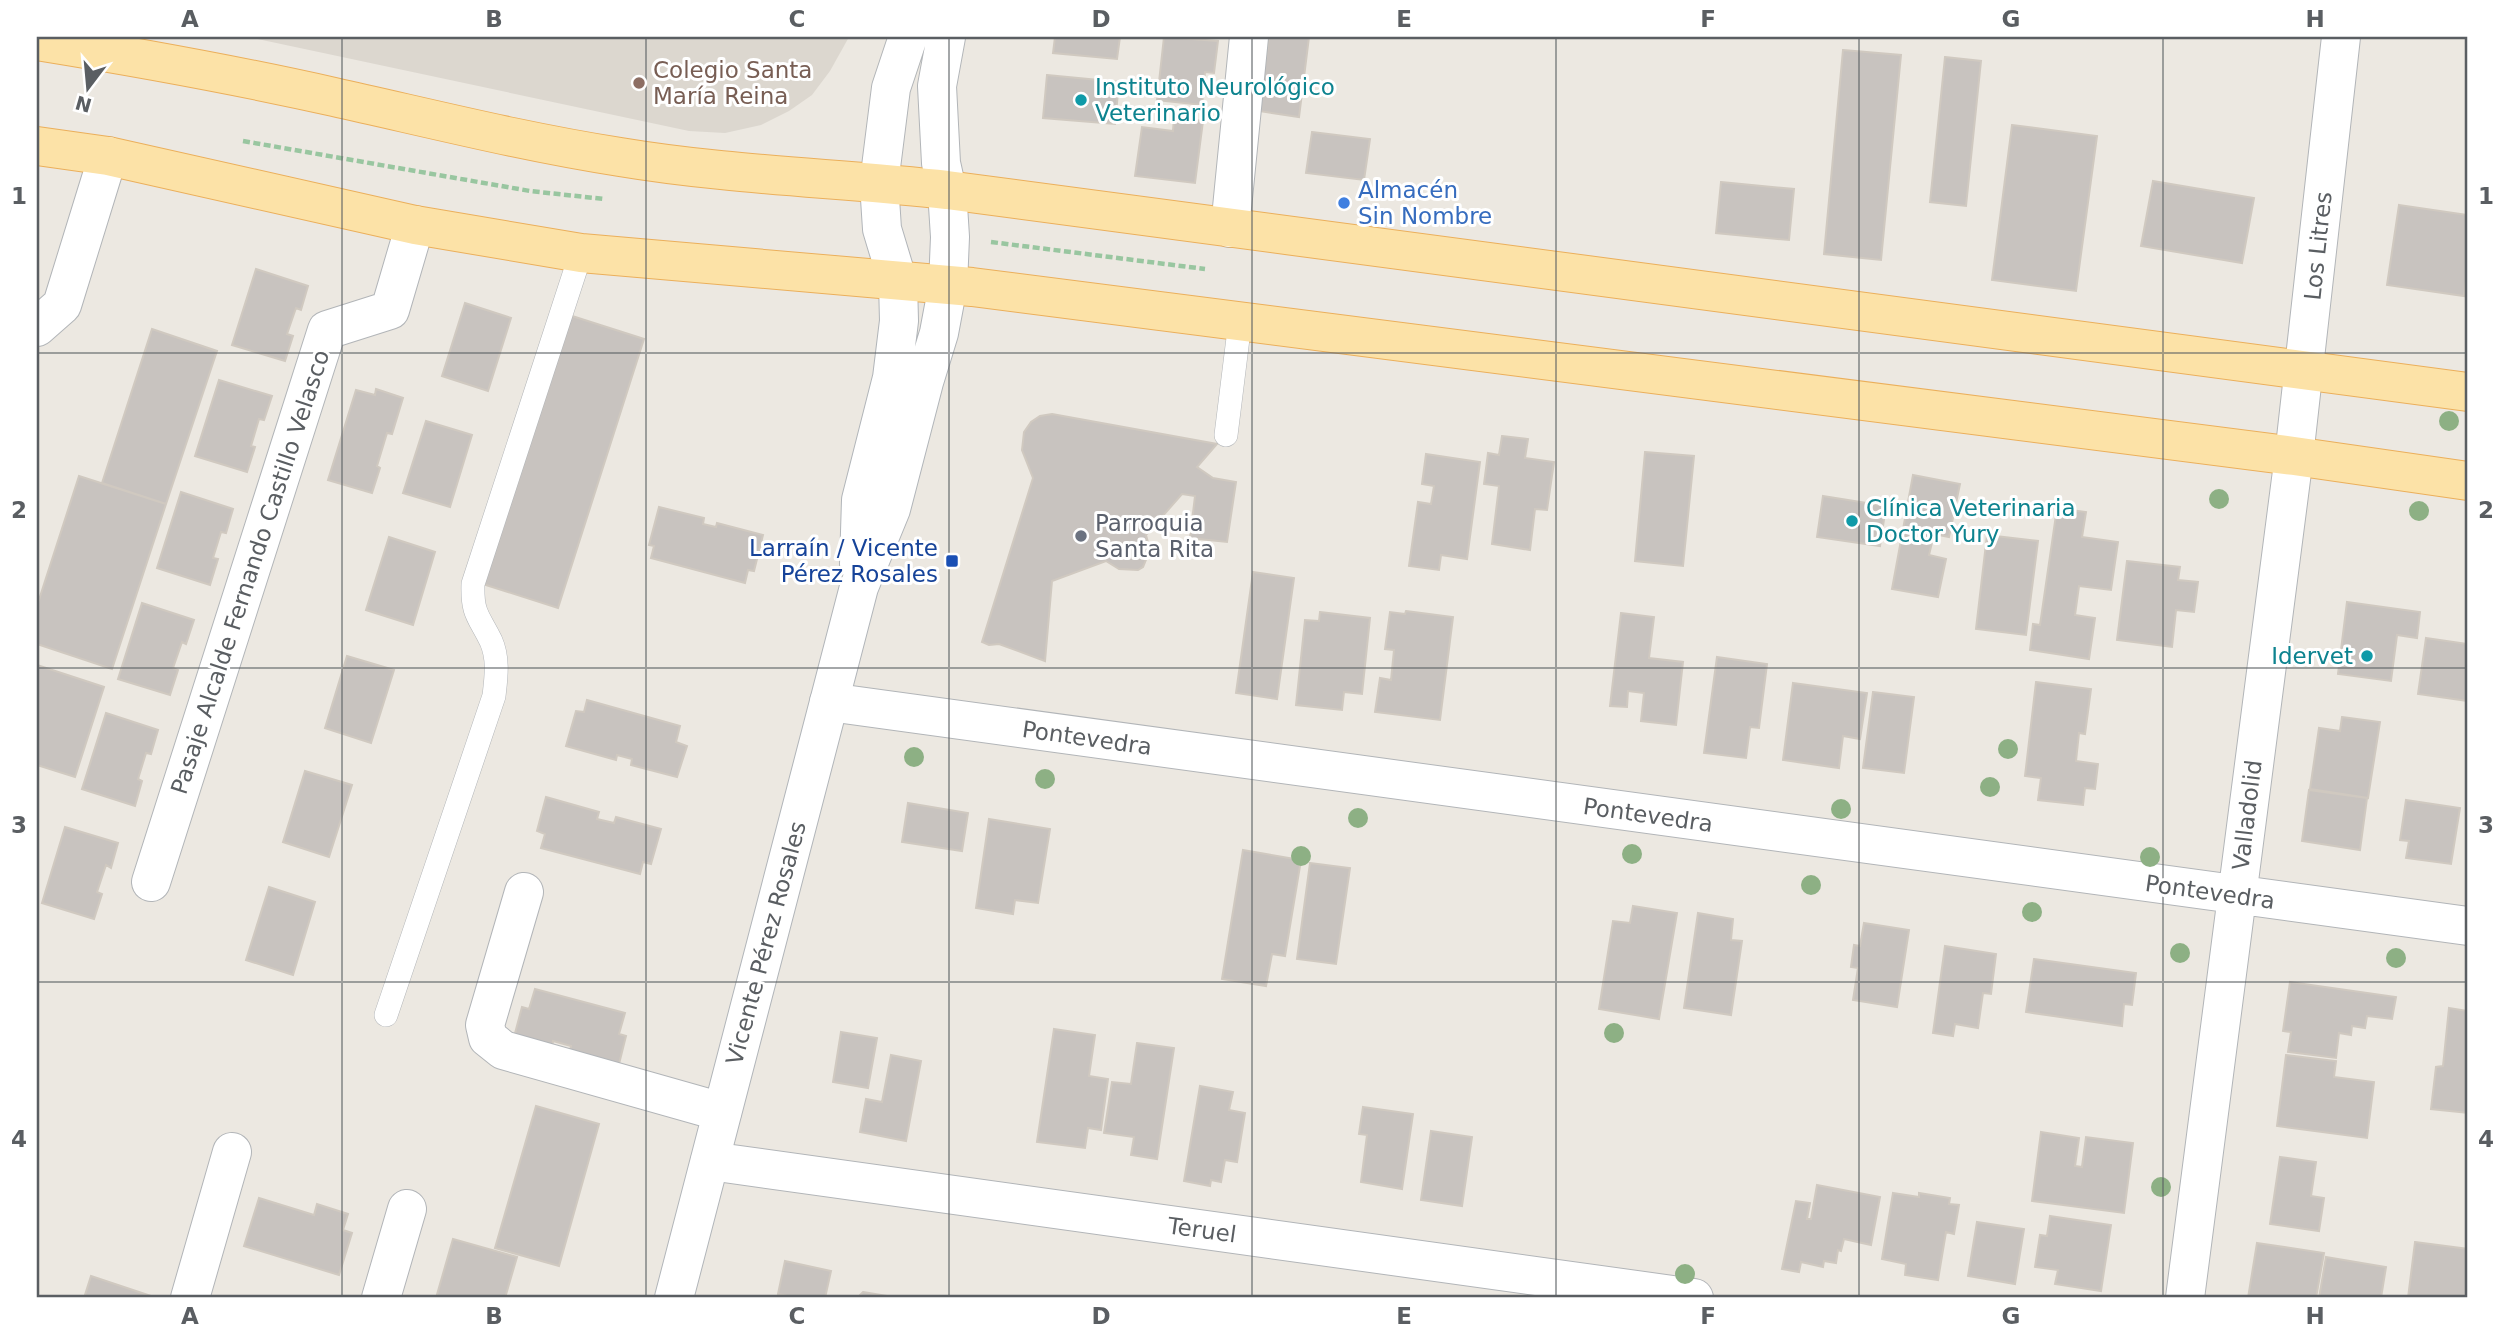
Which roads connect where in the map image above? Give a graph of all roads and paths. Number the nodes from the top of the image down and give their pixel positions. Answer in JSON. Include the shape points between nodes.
{"nodes":[{"id":1,"x":908,"y":37,"type":"edge"},
{"id":2,"x":946,"y":37,"type":"edge"},
{"id":3,"x":1249,"y":37,"type":"edge"},
{"id":4,"x":2341,"y":37,"type":"edge"},
{"id":5,"x":37,"y":41,"type":"edge"},
{"id":6,"x":37,"y":145,"type":"edge"},
{"id":7,"x":108,"y":156,"type":"junction"},
{"id":8,"x":879,"y":183,"type":"junction"},
{"id":9,"x":947,"y":190,"type":"junction"},
{"id":10,"x":415,"y":225,"type":"junction"},
{"id":11,"x":1230,"y":228,"type":"junction"},
{"id":12,"x":581,"y":253,"type":"junction"},
{"id":13,"x":898,"y":282,"type":"junction"},
{"id":14,"x":948,"y":285,"type":"junction"},
{"id":15,"x":1240,"y":322,"type":"junction"},
{"id":16,"x":37,"y":327,"type":"edge"},
{"id":17,"x":2304,"y":369,"type":"junction"},
{"id":18,"x":2468,"y":392,"type":"edge"},
{"id":19,"x":1226,"y":435,"type":"dead end"},
{"id":20,"x":2294,"y":456,"type":"junction"},
{"id":21,"x":2468,"y":481,"type":"edge"},
{"id":22,"x":859,"y":587,"type":"junction"},
{"id":23,"x":829,"y":702,"type":"junction"},
{"id":24,"x":151,"y":882,"type":"dead end"},
{"id":25,"x":524,"y":892,"type":"dead end"},
{"id":26,"x":2237,"y":895,"type":"junction"},
{"id":27,"x":2468,"y":926,"type":"edge"},
{"id":28,"x":386,"y":1015,"type":"dead end"},
{"id":29,"x":722,"y":1112,"type":"junction"},
{"id":30,"x":232,"y":1152,"type":"dead end"},
{"id":31,"x":710,"y":1161,"type":"junction"},
{"id":32,"x":407,"y":1209,"type":"dead end"},
{"id":33,"x":190,"y":1298,"type":"edge"},
{"id":34,"x":381,"y":1298,"type":"edge"},
{"id":35,"x":674,"y":1298,"type":"edge"},
{"id":36,"x":1694,"y":1298,"type":"edge"},
{"id":37,"x":2185,"y":1298,"type":"edge"}],
"edges":[{"from":1,"to":8,"type":"street","name":"Vicente Pérez Rosales","via":[[891,88]]},
{"from":2,"to":9,"type":"street","name":"Vicente Pérez Rosales","via":[[937,86]]},
{"from":3,"to":11,"type":"street"},
{"from":4,"to":17,"type":"street","name":"Los Litres"},
{"from":5,"to":8,"type":"main road","via":[[153,60],[621,157],[770,176]]},
{"from":6,"to":7,"type":"main road"},
{"from":7,"to":10,"type":"main road"},
{"from":7,"to":16,"type":"street","via":[[62,306]]},
{"from":8,"to":9,"type":"main road"},
{"from":8,"to":13,"type":"street","name":"Vicente Pérez Rosales","via":[[883,229]]},
{"from":9,"to":11,"type":"main road"},
{"from":9,"to":14,"type":"street","name":"Vicente Pérez Rosales"},
{"from":10,"to":12,"type":"main road"},
{"from":10,"to":24,"type":"street","name":"Pasaje Alcalde Fernando Castillo Velasco","via":[[390,310],[327,330]]},
{"from":11,"to":17,"type":"main road"},
{"from":12,"to":13,"type":"main road"},
{"from":12,"to":28,"type":"lane","via":[[473,584],[477,621],[492,643],[497,669],[494,696]]},
{"from":13,"to":14,"type":"main road"},
{"from":13,"to":22,"type":"street","name":"Vicente Pérez Rosales","via":[[892,378],[861,500]]},
{"from":14,"to":15,"type":"main road"},
{"from":14,"to":22,"type":"street","name":"Vicente Pérez Rosales","via":[[891,509]]},
{"from":15,"to":19,"type":"lane"},
{"from":15,"to":20,"type":"main road"},
{"from":17,"to":18,"type":"main road"},
{"from":17,"to":20,"type":"street","name":"Los Litres"},
{"from":20,"to":21,"type":"main road"},
{"from":20,"to":26,"type":"street","name":"Valladolid"},
{"from":22,"to":23,"type":"street","name":"Vicente Pérez Rosales"},
{"from":23,"to":26,"type":"street","name":"Pontevedra"},
{"from":23,"to":29,"type":"street","name":"Vicente Pérez Rosales"},
{"from":25,"to":29,"type":"street","via":[[485,1025],[488,1038],[503,1049]]},
{"from":26,"to":27,"type":"street","name":"Pontevedra"},
{"from":26,"to":37,"type":"street","name":"Valladolid"},
{"from":29,"to":31,"type":"street","name":"Vicente Pérez Rosales"},
{"from":30,"to":33,"type":"street"},
{"from":31,"to":35,"type":"street","name":"Vicente Pérez Rosales"},
{"from":31,"to":36,"type":"street","name":"Teruel"},
{"from":32,"to":34,"type":"street"}]}
